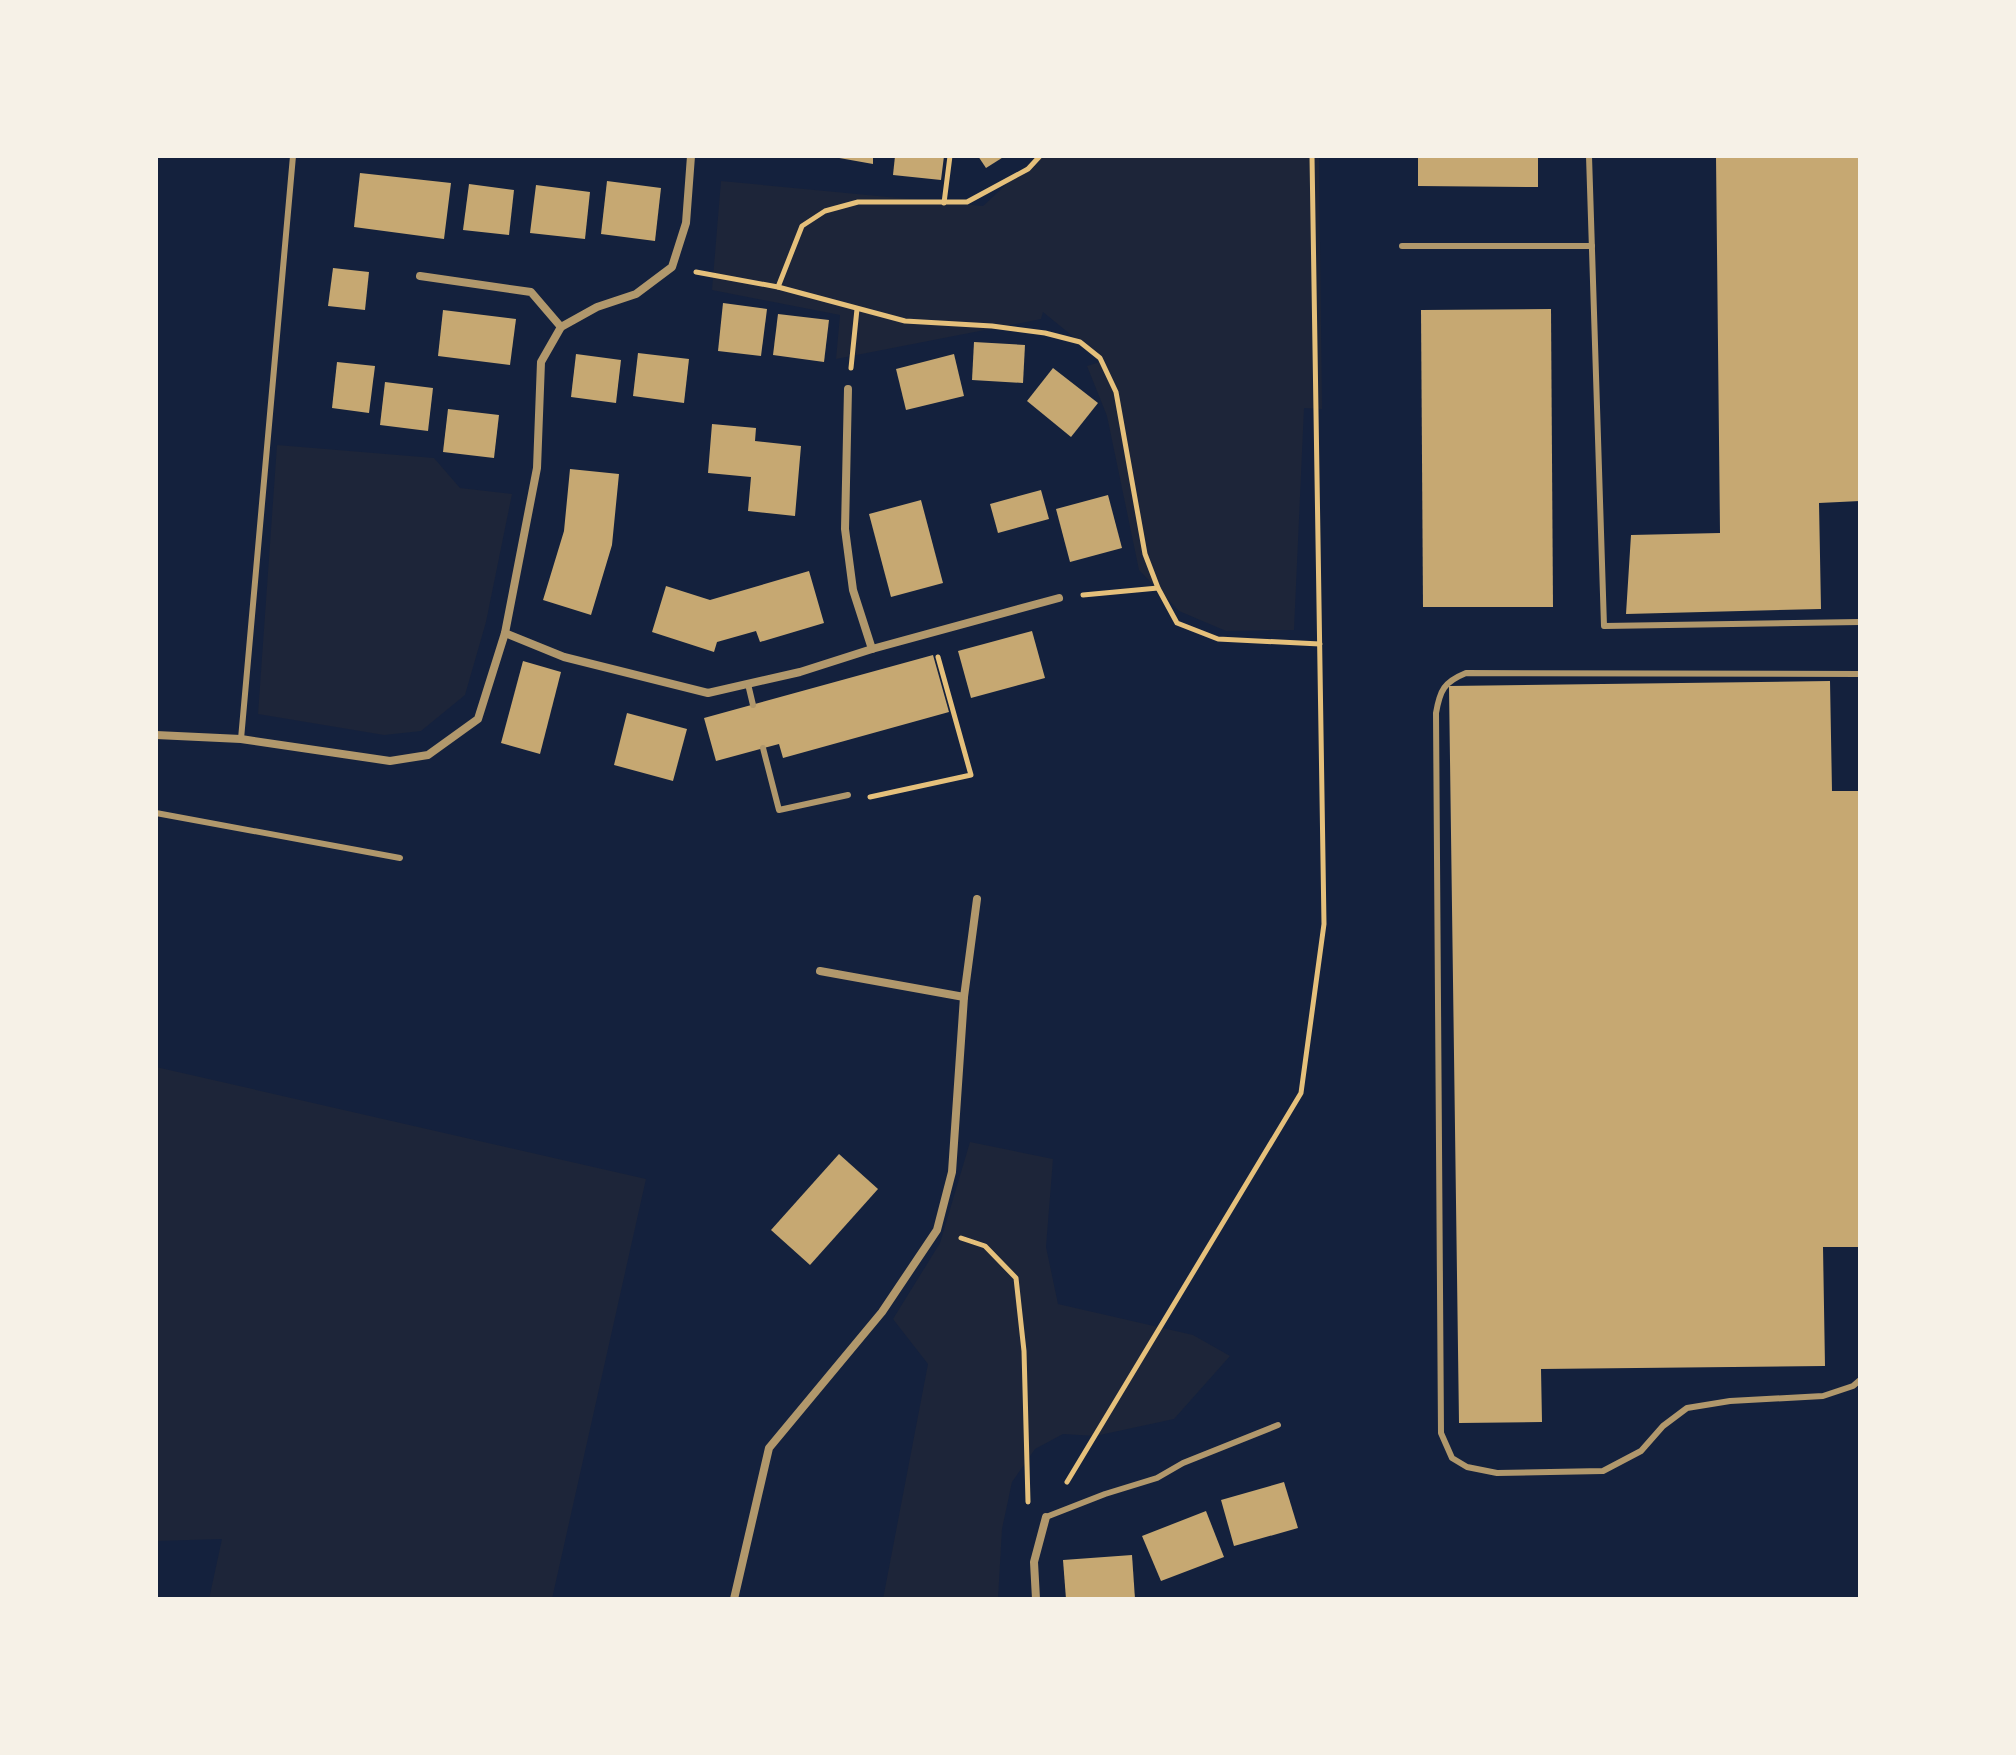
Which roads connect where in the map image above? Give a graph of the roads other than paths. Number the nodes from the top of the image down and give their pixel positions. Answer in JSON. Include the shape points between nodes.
{"nodes":[{"id":1,"x":293,"y":156,"type":"edge"},
{"id":2,"x":691,"y":156,"type":"edge"},
{"id":3,"x":1589,"y":156,"type":"edge"},
{"id":4,"x":1402,"y":246,"type":"dead end"},
{"id":5,"x":1592,"y":246,"type":"junction"},
{"id":6,"x":420,"y":276,"type":"dead end"},
{"id":7,"x":561,"y":327,"type":"junction"},
{"id":8,"x":848,"y":389,"type":"road end"},
{"id":9,"x":1059,"y":598,"type":"road end"},
{"id":10,"x":1860,"y":622,"type":"edge"},
{"id":11,"x":505,"y":633,"type":"junction"},
{"id":12,"x":872,"y":649,"type":"junction"},
{"id":13,"x":1860,"y":674,"type":"edge"},
{"id":14,"x":748,"y":684,"type":"junction"},
{"id":15,"x":753,"y":705,"type":"dead end"},
{"id":16,"x":156,"y":735,"type":"edge"},
{"id":17,"x":241,"y":739,"type":"junction"},
{"id":18,"x":763,"y":748,"type":"dead end"},
{"id":19,"x":848,"y":795,"type":"road end"},
{"id":20,"x":156,"y":813,"type":"edge"},
{"id":21,"x":400,"y":858,"type":"dead end"},
{"id":22,"x":977,"y":899,"type":"dead end"},
{"id":23,"x":820,"y":971,"type":"dead end"},
{"id":24,"x":964,"y":997,"type":"junction"},
{"id":25,"x":1860,"y":1380,"type":"edge"},
{"id":26,"x":1278,"y":1425,"type":"dead end"},
{"id":27,"x":1046,"y":1517,"type":"joint"},
{"id":28,"x":734,"y":1599,"type":"edge"},
{"id":29,"x":1036,"y":1599,"type":"edge"}],
"edges":[{"from":1,"to":17,"type":"lane"},
{"from":2,"to":7,"type":"street","via":[[686,223],[672,267],[636,294]]},
{"from":3,"to":5,"type":"lane"},
{"from":4,"to":5,"type":"lane"},
{"from":5,"to":10,"type":"lane","via":[[1604,626]]},
{"from":6,"to":7,"type":"street","via":[[531,292]]},
{"from":7,"to":11,"type":"street","via":[[541,362],[537,468]]},
{"from":8,"to":12,"type":"street","via":[[845,529],[853,590]]},
{"from":9,"to":12,"type":"street"},
{"from":11,"to":14,"type":"street","via":[[564,657],[708,693]]},
{"from":11,"to":17,"type":"street","via":[[478,719],[428,755],[390,761]]},
{"from":12,"to":14,"type":"street"},
{"from":13,"to":25,"type":"lane","via":[[1466,673],[1440,690],[1436,713],[1441,1433],[1452,1458],[1497,1473],[1603,1471],[1641,1451],[1687,1408],[1823,1396]]},
{"from":14,"to":15,"type":"lane"},
{"from":16,"to":17,"type":"street"},
{"from":18,"to":19,"type":"lane","via":[[779,810]]},
{"from":20,"to":21,"type":"lane"},
{"from":22,"to":24,"type":"street"},
{"from":23,"to":24,"type":"street"},
{"from":24,"to":28,"type":"street","via":[[952,1172],[937,1230],[882,1312],[769,1448]]},
{"from":26,"to":27,"type":"lane","via":[[1157,1478]]},
{"from":27,"to":29,"type":"street","via":[[1034,1562]]}]}
